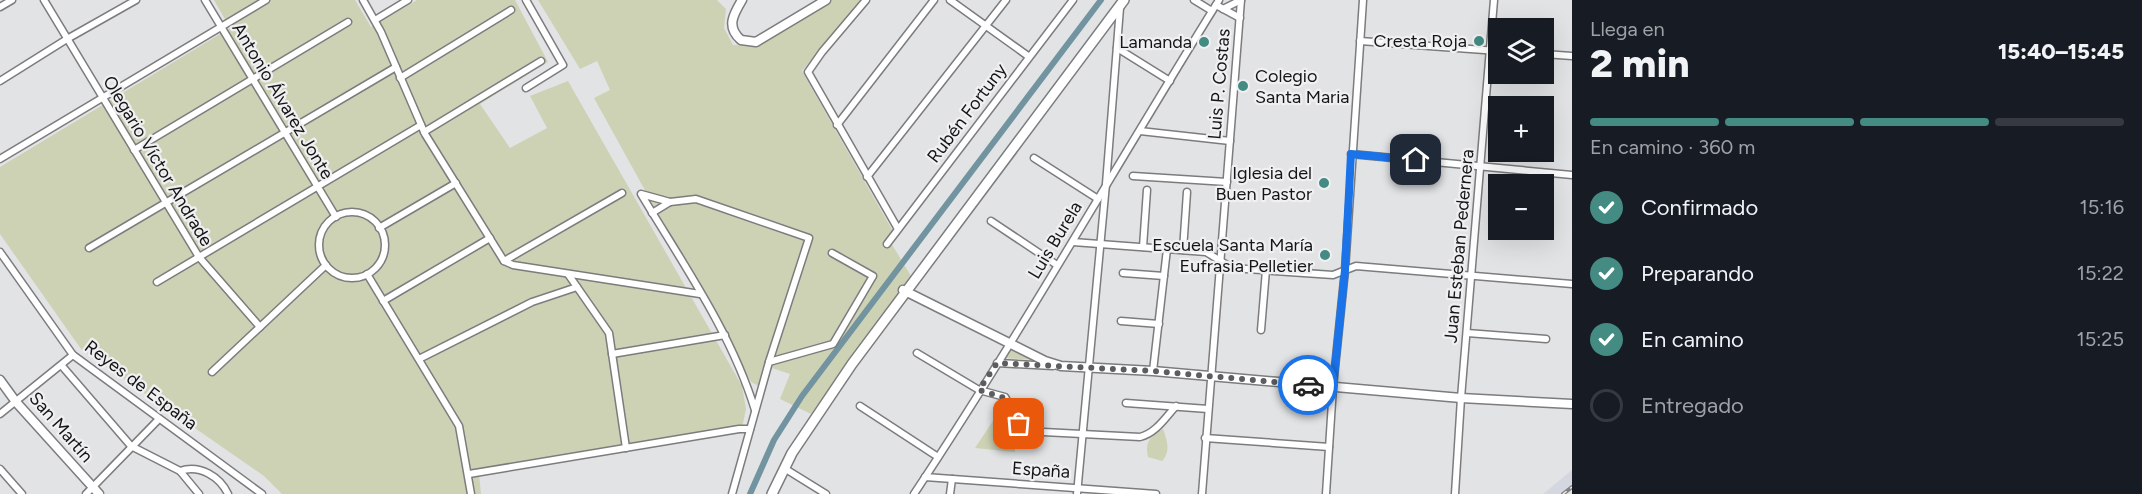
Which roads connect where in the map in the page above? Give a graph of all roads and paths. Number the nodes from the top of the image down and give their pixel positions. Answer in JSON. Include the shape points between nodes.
{"nodes":[{"id":1,"x":12,"y":0,"type":"edge"},
{"id":2,"x":44,"y":0,"type":"edge"},
{"id":3,"x":136,"y":0,"type":"edge"},
{"id":4,"x":205,"y":0,"type":"edge"},
{"id":5,"x":266,"y":0,"type":"edge"},
{"id":6,"x":363,"y":0,"type":"edge"},
{"id":7,"x":408,"y":0,"type":"edge"},
{"id":8,"x":526,"y":0,"type":"edge"},
{"id":9,"x":742,"y":0,"type":"edge"},
{"id":10,"x":826,"y":0,"type":"edge"},
{"id":11,"x":866,"y":0,"type":"edge"},
{"id":12,"x":934,"y":0,"type":"edge"},
{"id":13,"x":950,"y":0,"type":"edge"},
{"id":14,"x":1006,"y":0,"type":"edge"},
{"id":15,"x":1073,"y":0,"type":"edge"},
{"id":16,"x":1194,"y":0,"type":"edge"},
{"id":17,"x":1241,"y":0,"type":"edge"},
{"id":18,"x":1363,"y":0,"type":"edge"},
{"id":19,"x":1494,"y":0,"type":"edge"},
{"id":20,"x":1121,"y":2,"type":"edge"},
{"id":21,"x":1216,"y":5,"type":"edge"},
{"id":22,"x":0,"y":7,"type":"edge"},
{"id":23,"x":1224,"y":9,"type":"junction"},
{"id":24,"x":511,"y":10,"type":"dead end"},
{"id":25,"x":1240,"y":18,"type":"junction"},
{"id":26,"x":1493,"y":18,"type":"edge"},
{"id":27,"x":375,"y":21,"type":"junction"},
{"id":28,"x":348,"y":22,"type":"dead end"},
{"id":29,"x":986,"y":26,"type":"junction"},
{"id":30,"x":221,"y":27,"type":"junction"},
{"id":31,"x":67,"y":39,"type":"junction"},
{"id":32,"x":1360,"y":41,"type":"junction"},
{"id":33,"x":1117,"y":48,"type":"junction"},
{"id":34,"x":1488,"y":50,"type":"edge"},
{"id":35,"x":1554,"y":55,"type":"edge"},
{"id":36,"x":1028,"y":56,"type":"junction"},
{"id":37,"x":1572,"y":56,"type":"edge"},
{"id":38,"x":541,"y":61,"type":"dead end"},
{"id":39,"x":396,"y":68,"type":"junction"},
{"id":40,"x":1488,"y":73,"type":"edge"},
{"id":41,"x":400,"y":78,"type":"junction"},
{"id":42,"x":252,"y":79,"type":"junction"},
{"id":43,"x":0,"y":81,"type":"edge"},
{"id":44,"x":1170,"y":81,"type":"junction"},
{"id":45,"x":526,"y":88,"type":"dead end"},
{"id":46,"x":102,"y":98,"type":"junction"},
{"id":47,"x":837,"y":125,"type":"junction"},
{"id":48,"x":422,"y":128,"type":"junction"},
{"id":49,"x":1140,"y":131,"type":"junction"},
{"id":50,"x":284,"y":134,"type":"junction"},
{"id":51,"x":1230,"y":141,"type":"junction"},
{"id":52,"x":134,"y":150,"type":"junction"},
{"id":53,"x":1351,"y":154,"type":"junction"},
{"id":54,"x":1034,"y":158,"type":"dead end"},
{"id":55,"x":0,"y":159,"type":"edge"},
{"id":56,"x":1480,"y":166,"type":"junction"},
{"id":57,"x":1572,"y":175,"type":"edge"},
{"id":58,"x":1132,"y":176,"type":"dead end"},
{"id":59,"x":867,"y":177,"type":"junction"},
{"id":60,"x":1227,"y":182,"type":"junction"},
{"id":61,"x":456,"y":183,"type":"junction"},
{"id":62,"x":1106,"y":184,"type":"junction"},
{"id":63,"x":317,"y":187,"type":"junction"},
{"id":64,"x":1147,"y":190,"type":"dead end"},
{"id":65,"x":1187,"y":192,"type":"dead end"},
{"id":66,"x":622,"y":193,"type":"dead end"},
{"id":67,"x":1098,"y":199,"type":"junction"},
{"id":68,"x":670,"y":202,"type":"junction"},
{"id":69,"x":166,"y":203,"type":"junction"},
{"id":70,"x":652,"y":213,"type":"junction"},
{"id":71,"x":336,"y":217,"type":"junction"},
{"id":72,"x":991,"y":220,"type":"dead end"},
{"id":73,"x":379,"y":228,"type":"junction"},
{"id":74,"x":898,"y":229,"type":"junction"},
{"id":75,"x":490,"y":238,"type":"junction"},
{"id":76,"x":1073,"y":242,"type":"junction"},
{"id":77,"x":887,"y":244,"type":"dead end"},
{"id":78,"x":1101,"y":244,"type":"junction"},
{"id":79,"x":1143,"y":247,"type":"junction"},
{"id":80,"x":89,"y":248,"type":"dead end"},
{"id":81,"x":1167,"y":249,"type":"junction"},
{"id":82,"x":1183,"y":250,"type":"junction"},
{"id":83,"x":0,"y":252,"type":"edge"},
{"id":84,"x":832,"y":253,"type":"dead end"},
{"id":85,"x":199,"y":257,"type":"junction"},
{"id":86,"x":1220,"y":260,"type":"junction"},
{"id":87,"x":504,"y":261,"type":"junction"},
{"id":88,"x":1058,"y":265,"type":"junction"},
{"id":89,"x":326,"y":266,"type":"junction"},
{"id":90,"x":1266,"y":270,"type":"junction"},
{"id":91,"x":1345,"y":270,"type":"junction"},
{"id":92,"x":1123,"y":273,"type":"dead end"},
{"id":93,"x":367,"y":274,"type":"junction"},
{"id":94,"x":568,"y":274,"type":"junction"},
{"id":95,"x":1164,"y":276,"type":"junction"},
{"id":96,"x":1472,"y":276,"type":"junction"},
{"id":97,"x":157,"y":282,"type":"dead end"},
{"id":98,"x":1572,"y":284,"type":"edge"},
{"id":99,"x":577,"y":287,"type":"junction"},
{"id":100,"x":904,"y":291,"type":"junction"},
{"id":101,"x":700,"y":294,"type":"junction"},
{"id":102,"x":383,"y":302,"type":"junction"},
{"id":103,"x":1121,"y":321,"type":"dead end"},
{"id":104,"x":1159,"y":324,"type":"junction"},
{"id":105,"x":260,"y":327,"type":"junction"},
{"id":106,"x":1261,"y":330,"type":"dead end"},
{"id":107,"x":1467,"y":333,"type":"junction"},
{"id":108,"x":725,"y":335,"type":"junction"},
{"id":109,"x":1546,"y":339,"type":"dead end"},
{"id":110,"x":1010,"y":343,"type":"junction"},
{"id":111,"x":917,"y":353,"type":"dead end"},
{"id":112,"x":612,"y":354,"type":"junction"},
{"id":113,"x":73,"y":355,"type":"junction"},
{"id":114,"x":418,"y":359,"type":"junction"},
{"id":115,"x":769,"y":362,"type":"junction"},
{"id":116,"x":997,"y":363,"type":"junction"},
{"id":117,"x":62,"y":366,"type":"junction"},
{"id":118,"x":1060,"y":366,"type":"junction"},
{"id":119,"x":1090,"y":367,"type":"junction"},
{"id":120,"x":1153,"y":371,"type":"junction"},
{"id":121,"x":212,"y":372,"type":"dead end"},
{"id":122,"x":1210,"y":376,"type":"junction"},
{"id":123,"x":0,"y":380,"type":"edge"},
{"id":124,"x":1333,"y":387,"type":"junction"},
{"id":125,"x":979,"y":390,"type":"junction"},
{"id":126,"x":1461,"y":398,"type":"junction"},
{"id":127,"x":16,"y":402,"type":"junction"},
{"id":128,"x":1126,"y":403,"type":"dead end"},
{"id":129,"x":1572,"y":404,"type":"edge"},
{"id":130,"x":860,"y":406,"type":"dead end"},
{"id":131,"x":1176,"y":406,"type":"junction"},
{"id":132,"x":1208,"y":409,"type":"junction"},
{"id":133,"x":755,"y":410,"type":"junction"},
{"id":134,"x":0,"y":414,"type":"edge"},
{"id":135,"x":159,"y":419,"type":"junction"},
{"id":136,"x":750,"y":429,"type":"junction"},
{"id":137,"x":1082,"y":435,"type":"junction"},
{"id":138,"x":1205,"y":438,"type":"junction"},
{"id":139,"x":131,"y":446,"type":"junction"},
{"id":140,"x":1329,"y":447,"type":"junction"},
{"id":141,"x":626,"y":448,"type":"junction"},
{"id":142,"x":938,"y":457,"type":"junction"},
{"id":143,"x":0,"y":468,"type":"edge"},
{"id":144,"x":784,"y":468,"type":"junction"},
{"id":145,"x":180,"y":471,"type":"junction"},
{"id":146,"x":469,"y":474,"type":"junction"},
{"id":147,"x":925,"y":477,"type":"junction"},
{"id":148,"x":952,"y":479,"type":"junction"},
{"id":149,"x":1077,"y":491,"type":"edge"},
{"id":150,"x":92,"y":492,"type":"edge"},
{"id":151,"x":22,"y":494,"type":"edge"},
{"id":152,"x":199,"y":494,"type":"edge"},
{"id":153,"x":228,"y":494,"type":"edge"},
{"id":154,"x":262,"y":494,"type":"edge"},
{"id":155,"x":471,"y":494,"type":"edge"},
{"id":156,"x":732,"y":494,"type":"edge"},
{"id":157,"x":771,"y":494,"type":"edge"},
{"id":158,"x":826,"y":494,"type":"edge"},
{"id":159,"x":914,"y":494,"type":"edge"},
{"id":160,"x":950,"y":494,"type":"edge"},
{"id":161,"x":1156,"y":494,"type":"edge"},
{"id":162,"x":1202,"y":494,"type":"edge"},
{"id":163,"x":1326,"y":494,"type":"edge"},
{"id":164,"x":1455,"y":494,"type":"edge"}],
"edges":[{"from":1,"to":22,"type":"street"},
{"from":2,"to":31,"type":"street","name":"Olegario Víctor Andrade"},
{"from":3,"to":31,"type":"street"},
{"from":4,"to":30,"type":"street","name":"Antonio Álvarez Jonte"},
{"from":5,"to":30,"type":"street"},
{"from":6,"to":27,"type":"street"},
{"from":7,"to":27,"type":"street"},
{"from":8,"to":45,"type":"street","via":[[563,65]]},
{"from":9,"to":10,"type":"main road","via":[[731,21],[732,29],[741,40],[756,42]]},
{"from":11,"to":47,"type":"street","via":[[808,72]]},
{"from":12,"to":47,"type":"street"},
{"from":13,"to":29,"type":"street"},
{"from":14,"to":29,"type":"street"},
{"from":15,"to":36,"type":"street","name":"Rubén Fortuny"},
{"from":16,"to":21,"type":"street"},
{"from":17,"to":23,"type":"street"},
{"from":17,"to":25,"type":"street","name":"Luis P. Costas"},
{"from":18,"to":32,"type":"street"},
{"from":19,"to":26,"type":"street","name":"Juan Esteban Pedernera"},
{"from":20,"to":33,"type":"street"},
{"from":20,"to":100,"type":"main road"},
{"from":21,"to":23,"type":"street"},
{"from":21,"to":44,"type":"street","name":"Luis Burela"},
{"from":23,"to":25,"type":"street"},
{"from":24,"to":41,"type":"street"},
{"from":25,"to":51,"type":"street","name":"Luis P. Costas"},
{"from":27,"to":39,"type":"street"},
{"from":28,"to":42,"type":"street"},
{"from":29,"to":36,"type":"street"},
{"from":29,"to":59,"type":"street"},
{"from":30,"to":42,"type":"street","name":"Antonio Álvarez Jonte"},
{"from":30,"to":46,"type":"street"},
{"from":31,"to":43,"type":"street"},
{"from":31,"to":46,"type":"street","name":"Olegario Víctor Andrade"},
{"from":32,"to":34,"type":"street"},
{"from":32,"to":53,"type":"street"},
{"from":33,"to":44,"type":"street"},
{"from":33,"to":62,"type":"street"},
{"from":35,"to":37,"type":"street"},
{"from":36,"to":74,"type":"street","name":"Rubén Fortuny"},
{"from":38,"to":48,"type":"street"},
{"from":39,"to":41,"type":"street"},
{"from":39,"to":50,"type":"street"},
{"from":40,"to":56,"type":"street","name":"Juan Esteban Pedernera"},
{"from":41,"to":48,"type":"street"},
{"from":42,"to":50,"type":"street","name":"Antonio Álvarez Jonte"},
{"from":42,"to":52,"type":"street"},
{"from":44,"to":49,"type":"street","name":"Luis Burela"},
{"from":46,"to":52,"type":"street","name":"Olegario Víctor Andrade"},
{"from":46,"to":55,"type":"street"},
{"from":47,"to":59,"type":"street"},
{"from":48,"to":61,"type":"street"},
{"from":48,"to":63,"type":"street"},
{"from":49,"to":51,"type":"street"},
{"from":49,"to":62,"type":"street","name":"Luis Burela"},
{"from":50,"to":63,"type":"street","name":"Antonio Álvarez Jonte"},
{"from":50,"to":69,"type":"street"},
{"from":51,"to":60,"type":"street","name":"Luis P. Costas"},
{"from":52,"to":69,"type":"street","name":"Olegario Víctor Andrade"},
{"from":53,"to":56,"type":"street"},
{"from":53,"to":91,"type":"street"},
{"from":54,"to":67,"type":"street"},
{"from":56,"to":57,"type":"street"},
{"from":56,"to":96,"type":"street","name":"Juan Esteban Pedernera"},
{"from":58,"to":60,"type":"street"},
{"from":59,"to":74,"type":"street"},
{"from":60,"to":86,"type":"street","name":"Luis P. Costas"},
{"from":61,"to":73,"type":"street"},
{"from":61,"to":75,"type":"street"},
{"from":62,"to":67,"type":"street","name":"Luis Burela"},
{"from":62,"to":78,"type":"street"},
{"from":63,"to":71,"type":"street","name":"Antonio Álvarez Jonte"},
{"from":63,"to":85,"type":"street"},
{"from":64,"to":79,"type":"street"},
{"from":65,"to":82,"type":"street"},
{"from":66,"to":87,"type":"street"},
{"from":67,"to":76,"type":"street","name":"Luis Burela"},
{"from":68,"to":70,"type":"street"},
{"from":68,"to":70,"type":"street","via":[[641,194]]},
{"from":68,"to":115,"type":"street","via":[[696,200],[809,238]]},
{"from":69,"to":80,"type":"street"},
{"from":69,"to":85,"type":"street","name":"Olegario Víctor Andrade"},
{"from":70,"to":101,"type":"street"},
{"from":71,"to":73,"type":"street","via":[[357,213]]},
{"from":71,"to":89,"type":"street","via":[[321,232],[320,253]]},
{"from":72,"to":88,"type":"street"},
{"from":73,"to":93,"type":"street","via":[[385,244],[383,255]]},
{"from":74,"to":77,"type":"street","name":"Rubén Fortuny"},
{"from":75,"to":87,"type":"street"},
{"from":75,"to":102,"type":"street"},
{"from":76,"to":78,"type":"street"},
{"from":76,"to":88,"type":"street","name":"Luis Burela"},
{"from":78,"to":79,"type":"street"},
{"from":78,"to":119,"type":"street"},
{"from":79,"to":81,"type":"street"},
{"from":81,"to":82,"type":"street"},
{"from":81,"to":95,"type":"street"},
{"from":82,"to":86,"type":"street","via":[[1206,252]]},
{"from":83,"to":113,"type":"street","name":"Reyes de España"},
{"from":84,"to":115,"type":"street","via":[[873,276],[832,344]]},
{"from":85,"to":97,"type":"street"},
{"from":85,"to":105,"type":"street","name":"Olegario Víctor Andrade"},
{"from":86,"to":90,"type":"street","via":[[1232,268]]},
{"from":86,"to":122,"type":"street","name":"Luis P. Costas"},
{"from":87,"to":94,"type":"street"},
{"from":88,"to":110,"type":"street","name":"Luis Burela"},
{"from":89,"to":93,"type":"street","via":[[350,278]]},
{"from":89,"to":105,"type":"street"},
{"from":90,"to":91,"type":"street","via":[[1333,275]]},
{"from":90,"to":106,"type":"street"},
{"from":91,"to":96,"type":"street","via":[[1356,266]]},
{"from":91,"to":124,"type":"street"},
{"from":92,"to":95,"type":"street"},
{"from":93,"to":102,"type":"street"},
{"from":94,"to":99,"type":"street"},
{"from":94,"to":101,"type":"street"},
{"from":95,"to":104,"type":"street"},
{"from":96,"to":98,"type":"street"},
{"from":96,"to":107,"type":"street","name":"Juan Esteban Pedernera"},
{"from":99,"to":112,"type":"street","via":[[609,333]]},
{"from":99,"to":114,"type":"street","via":[[532,302]]},
{"from":100,"to":110,"type":"main road"},
{"from":100,"to":144,"type":"main road"},
{"from":100,"to":157,"type":"main road","via":[[811,418],[782,465]]},
{"from":101,"to":108,"type":"street"},
{"from":102,"to":114,"type":"street"},
{"from":103,"to":104,"type":"street"},
{"from":104,"to":120,"type":"street"},
{"from":105,"to":121,"type":"street"},
{"from":107,"to":109,"type":"street"},
{"from":107,"to":126,"type":"street","name":"Juan Esteban Pedernera"},
{"from":108,"to":112,"type":"street"},
{"from":108,"to":133,"type":"street"},
{"from":110,"to":116,"type":"street","name":"Luis Burela"},
{"from":110,"to":118,"type":"main road"},
{"from":111,"to":125,"type":"street"},
{"from":112,"to":141,"type":"street"},
{"from":113,"to":117,"type":"street"},
{"from":113,"to":135,"type":"street","name":"Reyes de España"},
{"from":114,"to":146,"type":"street","via":[[459,426]]},
{"from":115,"to":133,"type":"street"},
{"from":116,"to":118,"type":"street"},
{"from":116,"to":125,"type":"street","name":"Luis Burela"},
{"from":117,"to":127,"type":"street"},
{"from":117,"to":139,"type":"street"},
{"from":118,"to":119,"type":"main road"},
{"from":119,"to":120,"type":"main road"},
{"from":119,"to":137,"type":"street"},
{"from":120,"to":122,"type":"main road"},
{"from":122,"to":124,"type":"main road"},
{"from":122,"to":132,"type":"street","name":"Luis P. Costas"},
{"from":123,"to":127,"type":"main road","name":"San Martín"},
{"from":124,"to":126,"type":"main road"},
{"from":124,"to":140,"type":"street"},
{"from":125,"to":137,"type":"street","via":[[1005,398],[1024,431]]},
{"from":125,"to":142,"type":"street","name":"Luis Burela"},
{"from":126,"to":129,"type":"main road"},
{"from":126,"to":164,"type":"street","name":"Juan Esteban Pedernera"},
{"from":127,"to":134,"type":"street"},
{"from":127,"to":150,"type":"main road","name":"San Martín"},
{"from":128,"to":131,"type":"street"},
{"from":130,"to":142,"type":"street"},
{"from":131,"to":132,"type":"street"},
{"from":131,"to":137,"type":"street","via":[[1148,435]]},
{"from":132,"to":138,"type":"street","name":"Luis P. Costas"},
{"from":133,"to":136,"type":"street"},
{"from":135,"to":139,"type":"street"},
{"from":135,"to":154,"type":"street","name":"Reyes de España"},
{"from":136,"to":141,"type":"street"},
{"from":136,"to":156,"type":"street"},
{"from":137,"to":149,"type":"street"},
{"from":138,"to":140,"type":"street"},
{"from":138,"to":162,"type":"street","name":"Luis P. Costas"},
{"from":139,"to":145,"type":"street"},
{"from":139,"to":150,"type":"street"},
{"from":140,"to":163,"type":"street"},
{"from":141,"to":146,"type":"street"},
{"from":142,"to":147,"type":"street","name":"Luis Burela"},
{"from":143,"to":151,"type":"street"},
{"from":144,"to":157,"type":"main road"},
{"from":144,"to":158,"type":"street"},
{"from":145,"to":152,"type":"street"},
{"from":145,"to":153,"type":"street","via":[[188,468],[208,473],[218,479]]},
{"from":146,"to":155,"type":"street"},
{"from":147,"to":148,"type":"street","name":"España"},
{"from":147,"to":159,"type":"street","name":"Luis Burela"},
{"from":148,"to":149,"type":"street","name":"España"},
{"from":148,"to":160,"type":"street"},
{"from":149,"to":161,"type":"street","name":"España"}]}
